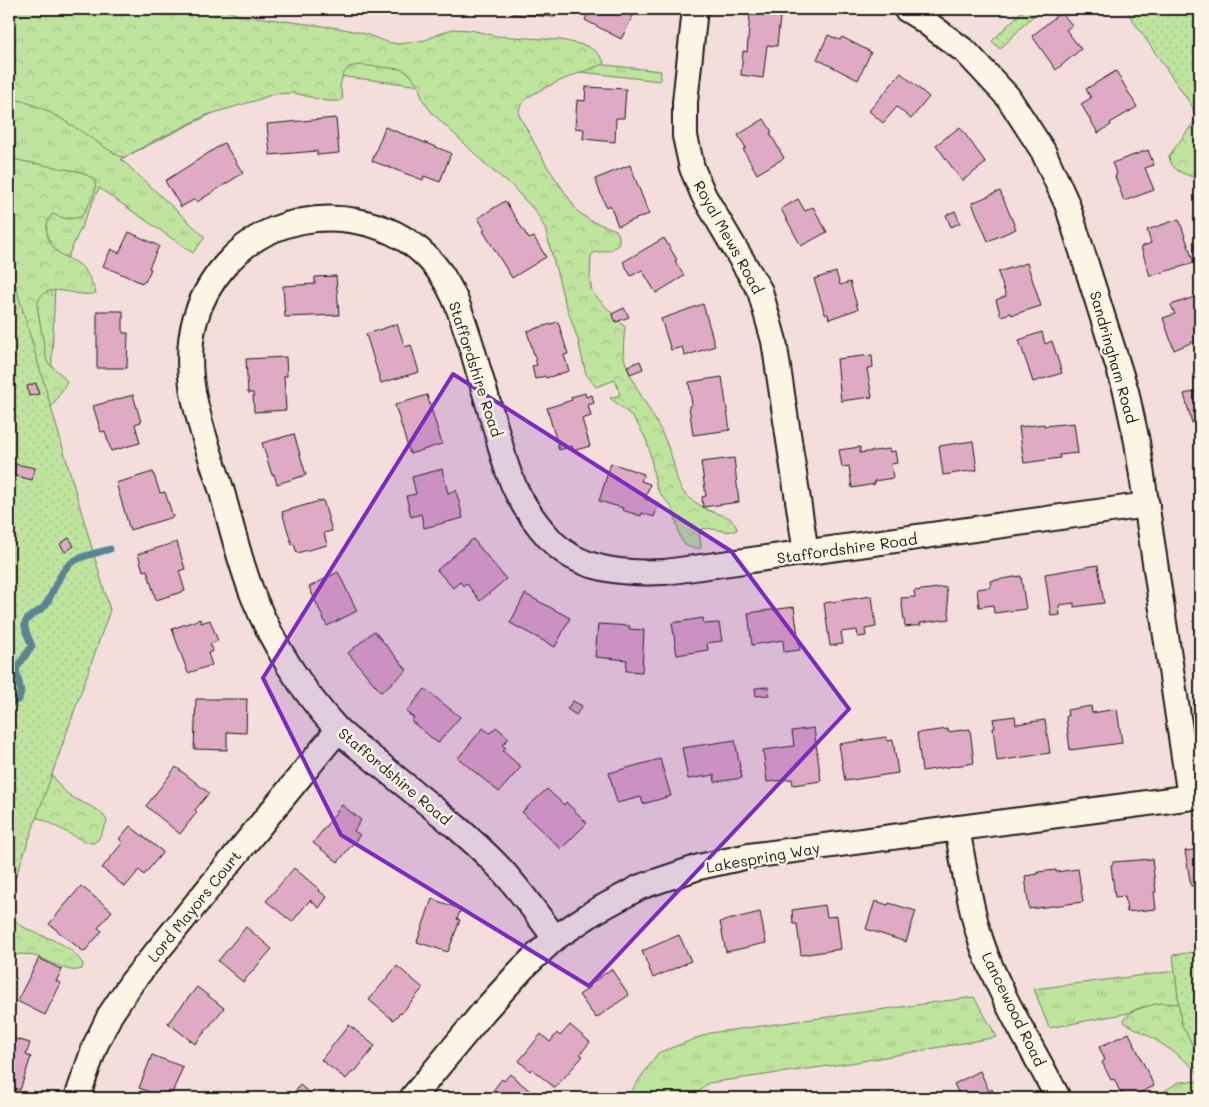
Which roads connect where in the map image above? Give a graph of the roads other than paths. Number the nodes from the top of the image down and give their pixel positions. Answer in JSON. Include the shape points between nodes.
{"nodes":[{"id":1,"x":695,"y":9,"type":"edge"},
{"id":2,"x":906,"y":9,"type":"edge"},
{"id":3,"x":1147,"y":505,"type":"junction"},
{"id":4,"x":806,"y":554,"type":"junction"},
{"id":5,"x":338,"y":730,"type":"junction"},
{"id":6,"x":1195,"y":797,"type":"edge"},
{"id":7,"x":957,"y":828,"type":"junction"},
{"id":8,"x":555,"y":938,"type":"junction"},
{"id":9,"x":77,"y":1098,"type":"edge"},
{"id":10,"x":412,"y":1098,"type":"edge"},
{"id":11,"x":1058,"y":1098,"type":"edge"}],
"edges":[{"from":1,"to":4,"type":"street","name":"Royal Mews Road","via":[[685,102],[685,136],[692,168],[704,196],[760,291],[767,312]]},
{"from":2,"to":3,"type":"street","name":"Sandringham Road","via":[[966,52],[1008,97],[1043,151],[1067,204],[1126,391]]},
{"from":3,"to":4,"type":"street","name":"Staffordshire Road"},
{"from":3,"to":6,"type":"street","name":"Sandringham Road"},
{"from":4,"to":5,"type":"street","name":"Staffordshire Road","via":[[635,573],[606,569],[574,559],[552,542],[529,513],[510,478],[461,311],[444,278],[428,258],[406,239],[376,225],[341,218],[306,221],[275,229],[248,244],[220,271],[205,294],[194,321],[189,358],[192,391],[254,599],[280,650]]},
{"from":5,"to":8,"type":"street","name":"Staffordshire Road","via":[[496,863]]},
{"from":5,"to":9,"type":"street","name":"Lord Mayors Court","via":[[132,982],[110,1015],[95,1046]]},
{"from":6,"to":7,"type":"street","name":"Lakespring Way"},
{"from":7,"to":8,"type":"street","name":"Lakespring Way","via":[[749,856],[699,867],[640,887]]},
{"from":7,"to":11,"type":"street","name":"Lancewood Road","via":[[981,940],[998,982]]},
{"from":8,"to":10,"type":"street","name":"Lakespring Way","via":[[484,1011]]}]}
